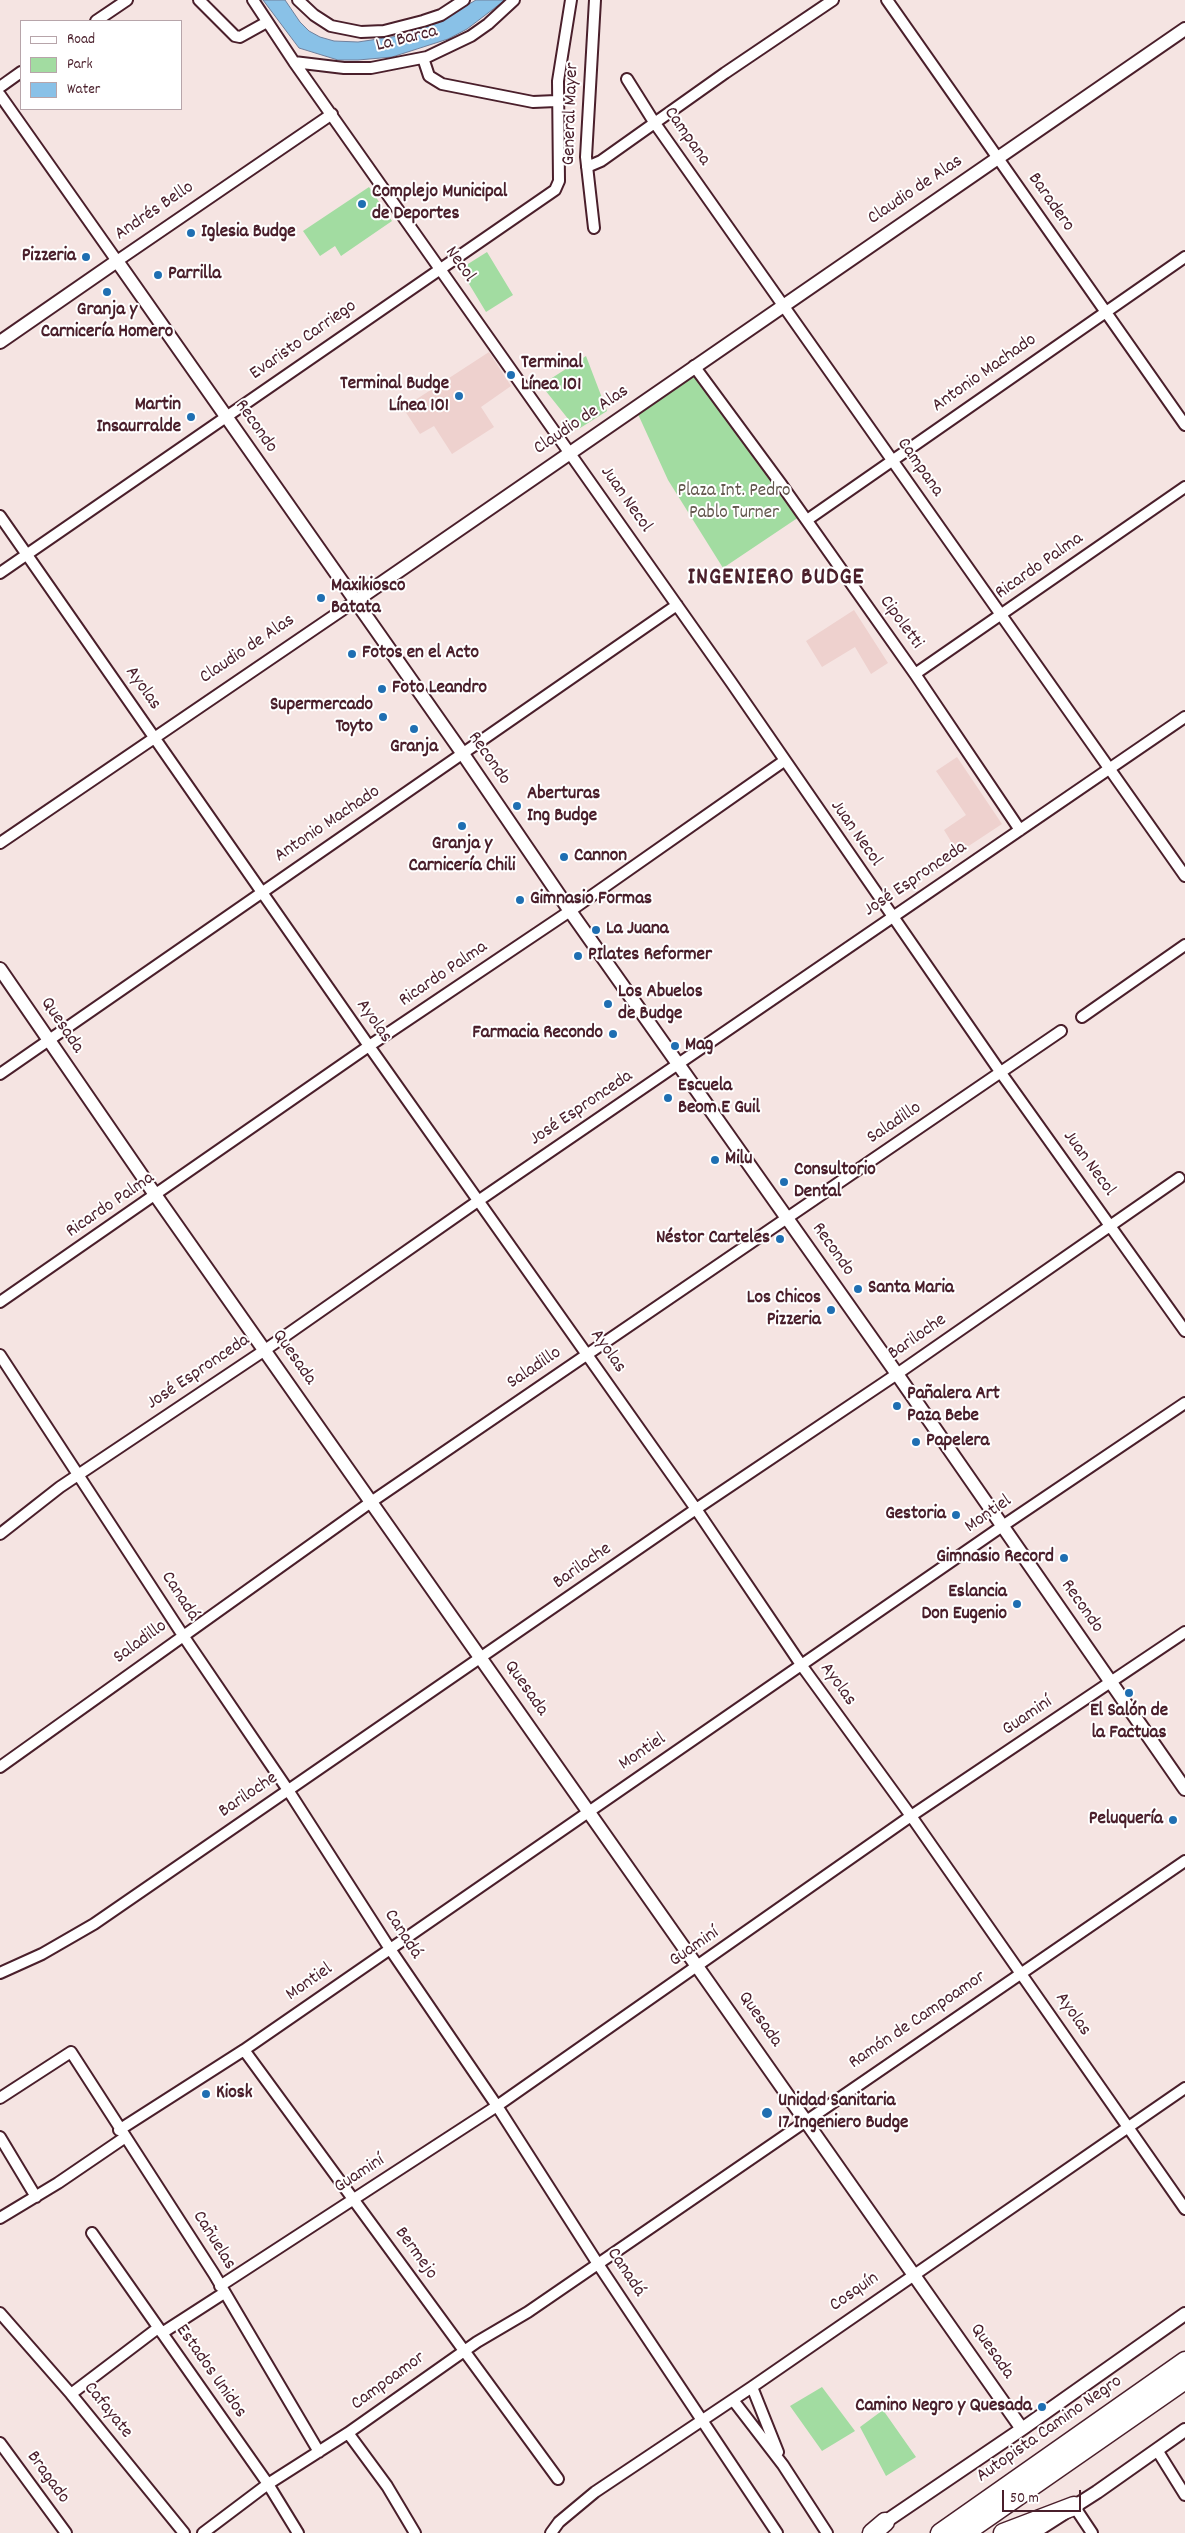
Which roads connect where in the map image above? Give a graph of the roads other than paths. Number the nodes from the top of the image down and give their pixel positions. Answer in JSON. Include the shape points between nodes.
{"nodes":[{"id":1,"x":127,"y":0,"type":"edge"},
{"id":2,"x":198,"y":0,"type":"edge"},
{"id":3,"x":253,"y":0,"type":"edge"},
{"id":4,"x":298,"y":0,"type":"edge"},
{"id":5,"x":464,"y":0,"type":"edge"},
{"id":6,"x":514,"y":0,"type":"edge"},
{"id":7,"x":570,"y":0,"type":"edge"},
{"id":8,"x":596,"y":0,"type":"edge"},
{"id":9,"x":833,"y":0,"type":"edge"},
{"id":10,"x":887,"y":0,"type":"edge"},
{"id":11,"x":97,"y":20,"type":"edge"},
{"id":12,"x":267,"y":22,"type":"junction"},
{"id":13,"x":1185,"y":29,"type":"edge"},
{"id":14,"x":422,"y":58,"type":"junction"},
{"id":15,"x":294,"y":62,"type":"junction"},
{"id":16,"x":20,"y":73,"type":"edge"},
{"id":17,"x":627,"y":79,"type":"dead end"},
{"id":18,"x":0,"y":86,"type":"edge"},
{"id":19,"x":0,"y":94,"type":"edge"},
{"id":20,"x":556,"y":101,"type":"junction"},
{"id":21,"x":332,"y":114,"type":"junction"},
{"id":22,"x":654,"y":122,"type":"junction"},
{"id":23,"x":998,"y":158,"type":"junction"},
{"id":24,"x":587,"y":167,"type":"junction"},
{"id":25,"x":594,"y":228,"type":"dead end"},
{"id":26,"x":1185,"y":257,"type":"edge"},
{"id":27,"x":117,"y":260,"type":"junction"},
{"id":28,"x":440,"y":269,"type":"junction"},
{"id":29,"x":783,"y":305,"type":"junction"},
{"id":30,"x":1105,"y":312,"type":"junction"},
{"id":31,"x":0,"y":342,"type":"edge"},
{"id":32,"x":694,"y":366,"type":"junction"},
{"id":33,"x":225,"y":418,"type":"junction"},
{"id":34,"x":1185,"y":425,"type":"edge"},
{"id":35,"x":570,"y":451,"type":"junction"},
{"id":36,"x":892,"y":460,"type":"junction"},
{"id":37,"x":1185,"y":487,"type":"edge"},
{"id":38,"x":0,"y":516,"type":"edge"},
{"id":39,"x":806,"y":520,"type":"junction"},
{"id":40,"x":27,"y":554,"type":"junction"},
{"id":41,"x":0,"y":573,"type":"edge"},
{"id":42,"x":354,"y":602,"type":"junction"},
{"id":43,"x":676,"y":605,"type":"junction"},
{"id":44,"x":1002,"y":615,"type":"junction"},
{"id":45,"x":915,"y":674,"type":"junction"},
{"id":46,"x":1185,"y":717,"type":"edge"},
{"id":47,"x":153,"y":736,"type":"junction"},
{"id":48,"x":463,"y":754,"type":"junction"},
{"id":49,"x":784,"y":761,"type":"junction"},
{"id":50,"x":1110,"y":769,"type":"junction"},
{"id":51,"x":1020,"y":830,"type":"junction"},
{"id":52,"x":0,"y":843,"type":"edge"},
{"id":53,"x":1185,"y":876,"type":"edge"},
{"id":54,"x":261,"y":892,"type":"junction"},
{"id":55,"x":570,"y":911,"type":"junction"},
{"id":56,"x":892,"y":917,"type":"junction"},
{"id":57,"x":1185,"y":946,"type":"edge"},
{"id":58,"x":0,"y":969,"type":"edge"},
{"id":59,"x":1082,"y":1017,"type":"dead end"},
{"id":60,"x":1061,"y":1031,"type":"dead end"},
{"id":61,"x":49,"y":1041,"type":"junction"},
{"id":62,"x":369,"y":1046,"type":"junction"},
{"id":63,"x":679,"y":1064,"type":"junction"},
{"id":64,"x":1001,"y":1073,"type":"junction"},
{"id":65,"x":0,"y":1074,"type":"edge"},
{"id":66,"x":1179,"y":1178,"type":"dead end"},
{"id":67,"x":156,"y":1196,"type":"junction"},
{"id":68,"x":478,"y":1201,"type":"junction"},
{"id":69,"x":787,"y":1220,"type":"junction"},
{"id":70,"x":1111,"y":1225,"type":"junction"},
{"id":71,"x":0,"y":1302,"type":"edge"},
{"id":72,"x":1185,"y":1331,"type":"edge"},
{"id":73,"x":265,"y":1350,"type":"junction"},
{"id":74,"x":587,"y":1354,"type":"junction"},
{"id":75,"x":0,"y":1356,"type":"edge"},
{"id":76,"x":897,"y":1374,"type":"junction"},
{"id":77,"x":1185,"y":1403,"type":"edge"},
{"id":78,"x":78,"y":1476,"type":"junction"},
{"id":79,"x":371,"y":1502,"type":"junction"},
{"id":80,"x":696,"y":1509,"type":"junction"},
{"id":81,"x":1002,"y":1527,"type":"junction"},
{"id":82,"x":0,"y":1534,"type":"edge"},
{"id":83,"x":1185,"y":1632,"type":"edge"},
{"id":84,"x":182,"y":1634,"type":"junction"},
{"id":85,"x":481,"y":1659,"type":"junction"},
{"id":86,"x":802,"y":1666,"type":"junction"},
{"id":87,"x":1111,"y":1682,"type":"junction"},
{"id":88,"x":0,"y":1766,"type":"edge"},
{"id":89,"x":1185,"y":1789,"type":"edge"},
{"id":90,"x":288,"y":1790,"type":"junction"},
{"id":91,"x":588,"y":1812,"type":"junction"},
{"id":92,"x":911,"y":1816,"type":"junction"},
{"id":93,"x":1185,"y":1861,"type":"edge"},
{"id":94,"x":390,"y":1949,"type":"junction"},
{"id":95,"x":699,"y":1966,"type":"junction"},
{"id":96,"x":1020,"y":1972,"type":"junction"},
{"id":97,"x":0,"y":1974,"type":"edge"},
{"id":98,"x":244,"y":2050,"type":"junction"},
{"id":99,"x":1185,"y":2088,"type":"edge"},
{"id":100,"x":0,"y":2098,"type":"edge"},
{"id":101,"x":497,"y":2106,"type":"junction"},
{"id":102,"x":805,"y":2120,"type":"junction"},
{"id":103,"x":1129,"y":2126,"type":"junction"},
{"id":104,"x":122,"y":2134,"type":"junction"},
{"id":105,"x":0,"y":2137,"type":"edge"},
{"id":106,"x":36,"y":2197,"type":"junction"},
{"id":107,"x":354,"y":2200,"type":"junction"},
{"id":108,"x":1185,"y":2209,"type":"edge"},
{"id":109,"x":0,"y":2218,"type":"edge"},
{"id":110,"x":92,"y":2233,"type":"dead end"},
{"id":111,"x":598,"y":2264,"type":"junction"},
{"id":112,"x":914,"y":2274,"type":"junction"},
{"id":113,"x":222,"y":2290,"type":"junction"},
{"id":114,"x":0,"y":2313,"type":"edge"},
{"id":115,"x":1185,"y":2314,"type":"edge"},
{"id":116,"x":160,"y":2331,"type":"junction"},
{"id":117,"x":464,"y":2350,"type":"junction"},
{"id":118,"x":1185,"y":2361,"type":"edge"},
{"id":119,"x":1185,"y":2380,"type":"edge"},
{"id":120,"x":752,"y":2387,"type":"junction"},
{"id":121,"x":71,"y":2394,"type":"junction"},
{"id":122,"x":733,"y":2400,"type":"junction"},
{"id":123,"x":702,"y":2420,"type":"junction"},
{"id":124,"x":1022,"y":2429,"type":"junction"},
{"id":125,"x":1185,"y":2430,"type":"edge"},
{"id":126,"x":348,"y":2433,"type":"junction"},
{"id":127,"x":0,"y":2443,"type":"edge"},
{"id":128,"x":1157,"y":2450,"type":"junction"},
{"id":129,"x":319,"y":2452,"type":"junction"},
{"id":130,"x":783,"y":2465,"type":"junction"},
{"id":131,"x":558,"y":2479,"type":"dead end"},
{"id":132,"x":268,"y":2484,"type":"junction"},
{"id":133,"x":1185,"y":2495,"type":"edge"},
{"id":134,"x":1074,"y":2506,"type":"junction"},
{"id":135,"x":878,"y":2527,"type":"edge"},
{"id":136,"x":66,"y":2533,"type":"edge"},
{"id":137,"x":184,"y":2533,"type":"edge"},
{"id":138,"x":204,"y":2533,"type":"edge"},
{"id":139,"x":298,"y":2533,"type":"edge"},
{"id":140,"x":415,"y":2533,"type":"edge"},
{"id":141,"x":551,"y":2533,"type":"edge"},
{"id":142,"x":778,"y":2533,"type":"edge"},
{"id":143,"x":827,"y":2533,"type":"edge"},
{"id":144,"x":868,"y":2533,"type":"edge"},
{"id":145,"x":940,"y":2533,"type":"edge"},
{"id":146,"x":965,"y":2533,"type":"edge"},
{"id":147,"x":1004,"y":2533,"type":"edge"},
{"id":148,"x":1032,"y":2533,"type":"edge"},
{"id":149,"x":1092,"y":2533,"type":"edge"}],
"edges":[{"from":1,"to":11,"type":"street"},
{"from":2,"to":12,"type":"street","via":[[240,38]]},
{"from":3,"to":12,"type":"street","name":"Necol"},
{"from":4,"to":5,"type":"street","via":[[332,26],[361,32],[384,31],[423,21]]},
{"from":6,"to":14,"type":"street","name":"La Barca","via":[[471,36]]},
{"from":7,"to":20,"type":"street"},
{"from":8,"to":24,"type":"street","name":"General Mayer"},
{"from":9,"to":22,"type":"street"},
{"from":10,"to":23,"type":"street","name":"Baradero"},
{"from":12,"to":15,"type":"street","name":"Necol"},
{"from":13,"to":23,"type":"street","name":"Claudio de Alas"},
{"from":14,"to":15,"type":"street","name":"La Barca","via":[[371,68]]},
{"from":14,"to":20,"type":"street","via":[[429,76],[442,84],[533,102]]},
{"from":15,"to":21,"type":"street","name":"Necol"},
{"from":16,"to":18,"type":"street"},
{"from":17,"to":22,"type":"street","name":"Campana"},
{"from":19,"to":27,"type":"street","name":"Recondo"},
{"from":20,"to":28,"type":"street","name":"Evaristo Carriego","via":[[559,180],[555,190]]},
{"from":21,"to":27,"type":"street","name":"Andrés Bello"},
{"from":21,"to":28,"type":"street","name":"Necol"},
{"from":22,"to":24,"type":"street","via":[[601,161]]},
{"from":22,"to":29,"type":"street","name":"Campana"},
{"from":23,"to":29,"type":"street","name":"Claudio de Alas"},
{"from":23,"to":30,"type":"street","name":"Baradero"},
{"from":24,"to":25,"type":"street","name":"General Mayer"},
{"from":26,"to":30,"type":"street","name":"Antonio Machado"},
{"from":27,"to":31,"type":"street","name":"Andrés Bello"},
{"from":27,"to":33,"type":"street","name":"Recondo"},
{"from":28,"to":33,"type":"street","name":"Evaristo Carriego"},
{"from":28,"to":35,"type":"street","name":"Necol"},
{"from":29,"to":32,"type":"street","name":"Claudio de Alas"},
{"from":29,"to":36,"type":"street","name":"Campana"},
{"from":30,"to":34,"type":"street","name":"Baradero"},
{"from":30,"to":36,"type":"street","name":"Antonio Machado"},
{"from":32,"to":35,"type":"street","name":"Claudio de Alas"},
{"from":32,"to":39,"type":"street","name":"Cipoletti"},
{"from":33,"to":40,"type":"street","name":"Evaristo Carriego"},
{"from":33,"to":42,"type":"street","name":"Recondo"},
{"from":35,"to":42,"type":"street","name":"Claudio de Alas"},
{"from":35,"to":43,"type":"street","name":"Juan Necol"},
{"from":36,"to":39,"type":"street","name":"Antonio Machado"},
{"from":36,"to":44,"type":"street","name":"Campana"},
{"from":37,"to":44,"type":"street","name":"Ricardo Palma"},
{"from":38,"to":40,"type":"street","name":"Ayolas"},
{"from":39,"to":45,"type":"street","name":"Cipoletti"},
{"from":40,"to":41,"type":"street","name":"Evaristo Carriego"},
{"from":40,"to":47,"type":"street","name":"Ayolas"},
{"from":42,"to":47,"type":"street","name":"Claudio de Alas"},
{"from":42,"to":48,"type":"street","name":"Recondo"},
{"from":43,"to":48,"type":"street","name":"Antonio Machado"},
{"from":43,"to":49,"type":"street","name":"Juan Necol"},
{"from":44,"to":45,"type":"street","name":"Ricardo Palma"},
{"from":44,"to":50,"type":"street","name":"Campana"},
{"from":45,"to":51,"type":"street","name":"Cipoletti"},
{"from":46,"to":50,"type":"street","name":"José Espronceda"},
{"from":47,"to":52,"type":"street","name":"Claudio de Alas"},
{"from":47,"to":54,"type":"street","name":"Ayolas"},
{"from":48,"to":54,"type":"street","name":"Antonio Machado"},
{"from":48,"to":55,"type":"street","name":"Recondo"},
{"from":49,"to":55,"type":"street","name":"Ricardo Palma"},
{"from":49,"to":56,"type":"street","name":"Juan Necol"},
{"from":50,"to":51,"type":"street","name":"José Espronceda"},
{"from":50,"to":53,"type":"street","name":"Campana"},
{"from":51,"to":56,"type":"street","name":"José Espronceda"},
{"from":54,"to":61,"type":"street","name":"Antonio Machado"},
{"from":54,"to":62,"type":"street","name":"Ayolas"},
{"from":55,"to":62,"type":"street","name":"Ricardo Palma"},
{"from":55,"to":63,"type":"street","name":"Recondo"},
{"from":56,"to":63,"type":"street","name":"José Espronceda"},
{"from":56,"to":64,"type":"street","name":"Juan Necol"},
{"from":57,"to":59,"type":"street"},
{"from":58,"to":61,"type":"street","name":"Quesada"},
{"from":60,"to":64,"type":"street","name":"Saladillo"},
{"from":61,"to":65,"type":"street","name":"Antonio Machado"},
{"from":61,"to":67,"type":"street","name":"Quesada"},
{"from":62,"to":67,"type":"street","name":"Ricardo Palma"},
{"from":62,"to":68,"type":"street","name":"Ayolas"},
{"from":63,"to":68,"type":"street","name":"José Espronceda"},
{"from":63,"to":69,"type":"street","name":"Recondo"},
{"from":64,"to":69,"type":"street","name":"Saladillo"},
{"from":64,"to":70,"type":"street","name":"Juan Necol"},
{"from":66,"to":70,"type":"street","name":"Bariloche"},
{"from":67,"to":71,"type":"street","name":"Ricardo Palma"},
{"from":67,"to":73,"type":"street","name":"Quesada"},
{"from":68,"to":73,"type":"street","name":"José Espronceda"},
{"from":68,"to":74,"type":"street","name":"Ayolas"},
{"from":69,"to":74,"type":"street","name":"Saladillo"},
{"from":69,"to":76,"type":"street","name":"Recondo"},
{"from":70,"to":72,"type":"street","name":"Juan Necol"},
{"from":70,"to":76,"type":"street","name":"Bariloche"},
{"from":73,"to":78,"type":"street","name":"José Espronceda"},
{"from":73,"to":79,"type":"street","name":"Quesada"},
{"from":74,"to":79,"type":"street","name":"Saladillo"},
{"from":74,"to":80,"type":"street","name":"Ayolas"},
{"from":75,"to":78,"type":"street","name":"Canadá"},
{"from":76,"to":80,"type":"street","name":"Bariloche"},
{"from":76,"to":81,"type":"street","name":"Recondo"},
{"from":77,"to":81,"type":"street","name":"Montiel"},
{"from":78,"to":82,"type":"street","name":"José Espronceda"},
{"from":78,"to":84,"type":"street","name":"Canadá"},
{"from":79,"to":84,"type":"street","name":"Saladillo"},
{"from":79,"to":85,"type":"street","name":"Quesada"},
{"from":80,"to":85,"type":"street","name":"Bariloche"},
{"from":80,"to":86,"type":"street","name":"Ayolas"},
{"from":81,"to":86,"type":"street","name":"Montiel"},
{"from":81,"to":87,"type":"street","name":"Recondo"},
{"from":83,"to":87,"type":"street","name":"Guaminí"},
{"from":84,"to":88,"type":"street","name":"Saladillo"},
{"from":84,"to":90,"type":"street","name":"Canadá"},
{"from":85,"to":90,"type":"street","name":"Bariloche"},
{"from":85,"to":91,"type":"street","name":"Quesada"},
{"from":86,"to":91,"type":"street","name":"Montiel"},
{"from":86,"to":92,"type":"street","name":"Ayolas"},
{"from":87,"to":89,"type":"street","name":"Recondo"},
{"from":87,"to":92,"type":"street","name":"Guaminí"},
{"from":90,"to":94,"type":"street","name":"Canadá"},
{"from":90,"to":97,"type":"street","name":"Bariloche","via":[[76,1936]]},
{"from":91,"to":94,"type":"street","name":"Montiel"},
{"from":91,"to":95,"type":"street","name":"Quesada"},
{"from":92,"to":95,"type":"street","name":"Guaminí"},
{"from":92,"to":96,"type":"street","name":"Ayolas"},
{"from":93,"to":96,"type":"street","name":"Ramón de Campoamor"},
{"from":94,"to":98,"type":"street","name":"Montiel"},
{"from":94,"to":101,"type":"street","name":"Canadá"},
{"from":95,"to":101,"type":"street","name":"Guaminí"},
{"from":95,"to":102,"type":"street","name":"Quesada"},
{"from":96,"to":102,"type":"street","name":"Ramón de Campoamor"},
{"from":96,"to":103,"type":"street","name":"Ayolas"},
{"from":98,"to":104,"type":"street","name":"Montiel"},
{"from":98,"to":107,"type":"street","name":"Bermejo"},
{"from":99,"to":103,"type":"street","name":"Cosquín"},
{"from":100,"to":104,"type":"street","name":"Cañuelas","via":[[71,2052]]},
{"from":101,"to":107,"type":"street","name":"Guaminí"},
{"from":101,"to":111,"type":"street","name":"Canadá"},
{"from":102,"to":111,"type":"street","name":"Ramón de Campoamor"},
{"from":102,"to":112,"type":"street","name":"Quesada"},
{"from":103,"to":108,"type":"street","name":"Ayolas"},
{"from":103,"to":112,"type":"street","name":"Cosquín"},
{"from":104,"to":106,"type":"street","name":"Montiel"},
{"from":104,"to":113,"type":"street","name":"Cañuelas"},
{"from":105,"to":106,"type":"street"},
{"from":106,"to":109,"type":"street","name":"Montiel"},
{"from":107,"to":113,"type":"street","name":"Guaminí"},
{"from":107,"to":117,"type":"street","name":"Bermejo"},
{"from":110,"to":116,"type":"street","name":"Estados Unidos"},
{"from":111,"to":117,"type":"street","name":"Campoamor","via":[[528,2312]]},
{"from":111,"to":123,"type":"street","name":"Canadá"},
{"from":112,"to":120,"type":"street","name":"Cosquín"},
{"from":112,"to":124,"type":"street","name":"Quesada"},
{"from":113,"to":116,"type":"street","name":"Guaminí"},
{"from":113,"to":129,"type":"street","name":"Cañuelas"},
{"from":114,"to":121,"type":"street","name":"Cafayate"},
{"from":115,"to":124,"type":"street"},
{"from":116,"to":121,"type":"street","name":"Guaminí"},
{"from":116,"to":132,"type":"street","name":"Estados Unidos"},
{"from":117,"to":126,"type":"street","name":"Campoamor"},
{"from":117,"to":131,"type":"street","name":"Bermejo"},
{"from":118,"to":145,"type":"highway","name":"Autopista Camino Negro"},
{"from":119,"to":146,"type":"highway","name":"Autopista Camino Negro"},
{"from":120,"to":122,"type":"street","name":"Cosquín"},
{"from":120,"to":130,"type":"street"},
{"from":121,"to":137,"type":"street","name":"Cafayate"},
{"from":122,"to":123,"type":"street","name":"Cosquín"},
{"from":122,"to":130,"type":"street"},
{"from":123,"to":141,"type":"street","name":"Cosquín","via":[[595,2492],[559,2522]]},
{"from":123,"to":142,"type":"street","name":"Canadá"},
{"from":124,"to":135,"type":"street"},
{"from":125,"to":128,"type":"street"},
{"from":126,"to":129,"type":"street","name":"Campoamor"},
{"from":126,"to":140,"type":"street","via":[[387,2486]]},
{"from":127,"to":136,"type":"street","name":"Bragado"},
{"from":128,"to":133,"type":"street"},
{"from":128,"to":134,"type":"street"},
{"from":129,"to":132,"type":"street","name":"Campoamor"},
{"from":130,"to":143,"type":"street"},
{"from":132,"to":138,"type":"street","name":"Campoamor"},
{"from":132,"to":139,"type":"street","name":"Estados Unidos"},
{"from":134,"to":147,"type":"highway"},
{"from":134,"to":148,"type":"street"},
{"from":134,"to":149,"type":"street"},
{"from":135,"to":144,"type":"street"}]}
